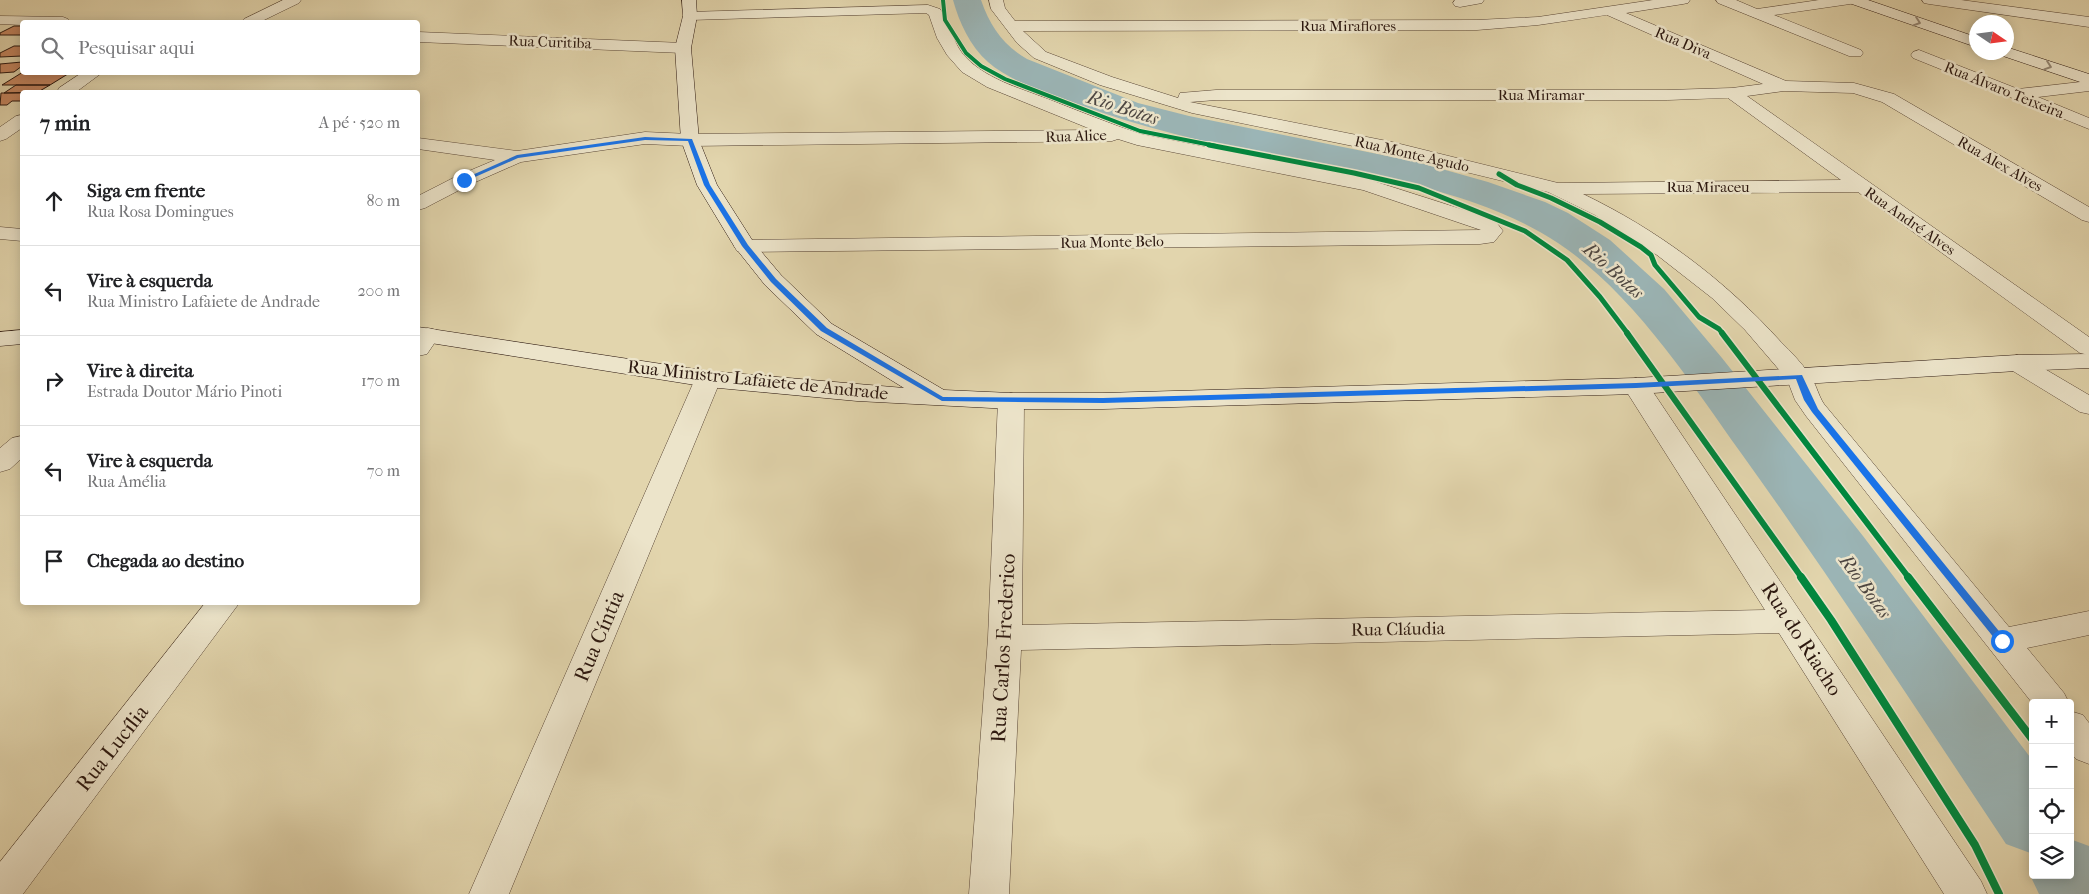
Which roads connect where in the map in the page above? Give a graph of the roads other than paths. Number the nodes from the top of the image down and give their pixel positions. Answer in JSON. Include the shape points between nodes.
{"nodes":[{"id":1,"x":294,"y":0,"type":"edge"},
{"id":2,"x":996,"y":0,"type":"edge"},
{"id":3,"x":1477,"y":0,"type":"edge"},
{"id":4,"x":1582,"y":0,"type":"edge"},
{"id":5,"x":1683,"y":0,"type":"edge"},
{"id":6,"x":1723,"y":0,"type":"edge"},
{"id":7,"x":1850,"y":0,"type":"edge"},
{"id":8,"x":1854,"y":0,"type":"edge"},
{"id":9,"x":1929,"y":0,"type":"edge"},
{"id":10,"x":1460,"y":3,"type":"dead end"},
{"id":11,"x":690,"y":8,"type":"edge"},
{"id":12,"x":1610,"y":12,"type":"junction"},
{"id":13,"x":1756,"y":13,"type":"junction"},
{"id":14,"x":0,"y":20,"type":"edge"},
{"id":15,"x":253,"y":20,"type":"edge"},
{"id":16,"x":20,"y":21,"type":"edge"},
{"id":17,"x":2089,"y":22,"type":"edge"},
{"id":18,"x":1010,"y":26,"type":"junction"},
{"id":19,"x":420,"y":37,"type":"edge"},
{"id":20,"x":1969,"y":40,"type":"edge"},
{"id":21,"x":683,"y":48,"type":"junction"},
{"id":22,"x":1855,"y":52,"type":"dead end"},
{"id":23,"x":1919,"y":55,"type":"dead end"},
{"id":24,"x":2014,"y":55,"type":"edge"},
{"id":25,"x":92,"y":75,"type":"edge"},
{"id":26,"x":2089,"y":80,"type":"edge"},
{"id":27,"x":1784,"y":86,"type":"junction"},
{"id":28,"x":2089,"y":86,"type":"edge"},
{"id":29,"x":74,"y":90,"type":"edge"},
{"id":30,"x":1732,"y":93,"type":"junction"},
{"id":31,"x":2015,"y":94,"type":"junction"},
{"id":32,"x":1165,"y":101,"type":"junction"},
{"id":33,"x":1911,"y":112,"type":"joint"},
{"id":34,"x":20,"y":121,"type":"edge"},
{"id":35,"x":2089,"y":124,"type":"edge"},
{"id":36,"x":1122,"y":134,"type":"junction"},
{"id":37,"x":0,"y":135,"type":"edge"},
{"id":38,"x":690,"y":140,"type":"junction"},
{"id":39,"x":420,"y":144,"type":"edge"},
{"id":40,"x":517,"y":157,"type":"junction"},
{"id":41,"x":1862,"y":186,"type":"junction"},
{"id":42,"x":1555,"y":188,"type":"junction"},
{"id":43,"x":420,"y":203,"type":"edge"},
{"id":44,"x":2089,"y":216,"type":"edge"},
{"id":45,"x":0,"y":233,"type":"edge"},
{"id":46,"x":20,"y":235,"type":"edge"},
{"id":47,"x":1480,"y":238,"type":"joint"},
{"id":48,"x":745,"y":246,"type":"junction"},
{"id":49,"x":421,"y":339,"type":"edge"},
{"id":50,"x":2089,"y":348,"type":"edge"},
{"id":51,"x":2089,"y":361,"type":"edge"},
{"id":52,"x":2017,"y":364,"type":"junction"},
{"id":53,"x":1799,"y":377,"type":"junction"},
{"id":54,"x":708,"y":379,"type":"junction"},
{"id":55,"x":1636,"y":386,"type":"junction"},
{"id":56,"x":942,"y":399,"type":"junction"},
{"id":57,"x":1011,"y":401,"type":"junction"},
{"id":58,"x":2089,"y":406,"type":"edge"},
{"id":59,"x":20,"y":446,"type":"edge"},
{"id":60,"x":0,"y":463,"type":"edge"},
{"id":61,"x":222,"y":605,"type":"edge"},
{"id":62,"x":1790,"y":620,"type":"junction"},
{"id":63,"x":2089,"y":623,"type":"edge"},
{"id":64,"x":1005,"y":638,"type":"junction"},
{"id":65,"x":2002,"y":641,"type":"junction"},
{"id":66,"x":2049,"y":699,"type":"edge"},
{"id":67,"x":2074,"y":730,"type":"edge"},
{"id":68,"x":2089,"y":749,"type":"edge"},
{"id":69,"x":0,"y":893,"type":"edge"},
{"id":70,"x":490,"y":894,"type":"edge"},
{"id":71,"x":989,"y":894,"type":"edge"},
{"id":72,"x":1967,"y":894,"type":"edge"}],
"edges":[{"from":1,"to":15,"type":"street"},
{"from":2,"to":18,"type":"street","name":"Rua Monte Agudo","via":[[998,9]]},
{"from":3,"to":10,"type":"street"},
{"from":4,"to":12,"type":"street","name":"Rua Diva"},
{"from":5,"to":12,"type":"street","name":"Rua Miraflores"},
{"from":6,"to":13,"type":"street"},
{"from":7,"to":13,"type":"street"},
{"from":8,"to":20,"type":"street","one_way":true},
{"from":9,"to":17,"type":"street"},
{"from":11,"to":21,"type":"street"},
{"from":11,"to":36,"type":"street","via":[[928,9],[935,12],[939,28],[955,55],[972,71],[993,83]]},
{"from":12,"to":18,"type":"street","name":"Rua Miraflores","via":[[1477,25]]},
{"from":12,"to":27,"type":"street","name":"Rua Diva"},
{"from":13,"to":22,"type":"street"},
{"from":14,"to":16,"type":"street"},
{"from":18,"to":32,"type":"street","name":"Rua Monte Agudo","via":[[1046,57],[1106,82]]},
{"from":19,"to":21,"type":"street","name":"Rua Curitiba"},
{"from":21,"to":38,"type":"street"},
{"from":23,"to":31,"type":"street","name":"Rua Álvaro Teixeira"},
{"from":24,"to":26,"type":"street","one_way":true},
{"from":25,"to":29,"type":"street"},
{"from":27,"to":30,"type":"street","name":"Rua Miramar"},
{"from":27,"to":33,"type":"street","name":"Rua Miramar","via":[[1854,88],[1888,98]]},
{"from":28,"to":31,"type":"street"},
{"from":30,"to":32,"type":"street","name":"Rua Miramar","via":[[1216,95]]},
{"from":30,"to":41,"type":"street","name":"Rua André Alves"},
{"from":31,"to":35,"type":"street","name":"Rua Álvaro Teixeira"},
{"from":32,"to":42,"type":"street","name":"Rua Monte Agudo","via":[[1399,150]]},
{"from":33,"to":44,"type":"street","name":"Rua Alex Alves"},
{"from":34,"to":37,"type":"street"},
{"from":36,"to":38,"type":"street","name":"Rua Alice"},
{"from":36,"to":47,"type":"street","name":"Rua Alice","via":[[1391,191],[1489,226],[1491,233]]},
{"from":38,"to":40,"type":"street","name":"Rua Alice","via":[[645,138]]},
{"from":38,"to":48,"type":"street","via":[[707,185]]},
{"from":39,"to":40,"type":"street"},
{"from":40,"to":43,"type":"street"},
{"from":41,"to":42,"type":"street","name":"Rua Miraceu"},
{"from":41,"to":50,"type":"street","name":"Rua André Alves"},
{"from":42,"to":53,"type":"street","name":"Rua Monte Agudo","via":[[1602,211],[1665,250],[1720,293],[1754,325]]},
{"from":45,"to":46,"type":"street"},
{"from":47,"to":48,"type":"street","name":"Rua Monte Belo"},
{"from":48,"to":56,"type":"street","via":[[824,329]]},
{"from":49,"to":54,"type":"street","name":"Rua Ministro Lafaiete de Andrade"},
{"from":51,"to":52,"type":"street","name":"Rua Ministro Lafaiete de Andrade"},
{"from":52,"to":53,"type":"street","name":"Rua Ministro Lafaiete de Andrade"},
{"from":52,"to":58,"type":"street"},
{"from":53,"to":55,"type":"street","name":"Rua Ministro Lafaiete de Andrade"},
{"from":53,"to":65,"type":"street","name":"Rua Monte Agudo","via":[[1815,410]]},
{"from":54,"to":56,"type":"street","name":"Rua Ministro Lafaiete de Andrade"},
{"from":54,"to":70,"type":"street","name":"Rua Cíntia"},
{"from":55,"to":57,"type":"street","name":"Rua Ministro Lafaiete de Andrade"},
{"from":55,"to":62,"type":"street","name":"Rua do Riacho"},
{"from":56,"to":57,"type":"street","name":"Rua Ministro Lafaiete de Andrade"},
{"from":57,"to":64,"type":"street","name":"Rua Carlos Frederico"},
{"from":59,"to":60,"type":"street"},
{"from":61,"to":69,"type":"street","name":"Rua Lucília"},
{"from":62,"to":64,"type":"street","name":"Rua Cláudia"},
{"from":62,"to":72,"type":"street","name":"Rua do Riacho"},
{"from":63,"to":65,"type":"street"},
{"from":64,"to":71,"type":"street","name":"Rua Carlos Frederico"},
{"from":65,"to":66,"type":"street","name":"Rua Monte Agudo"},
{"from":67,"to":68,"type":"street"}]}
